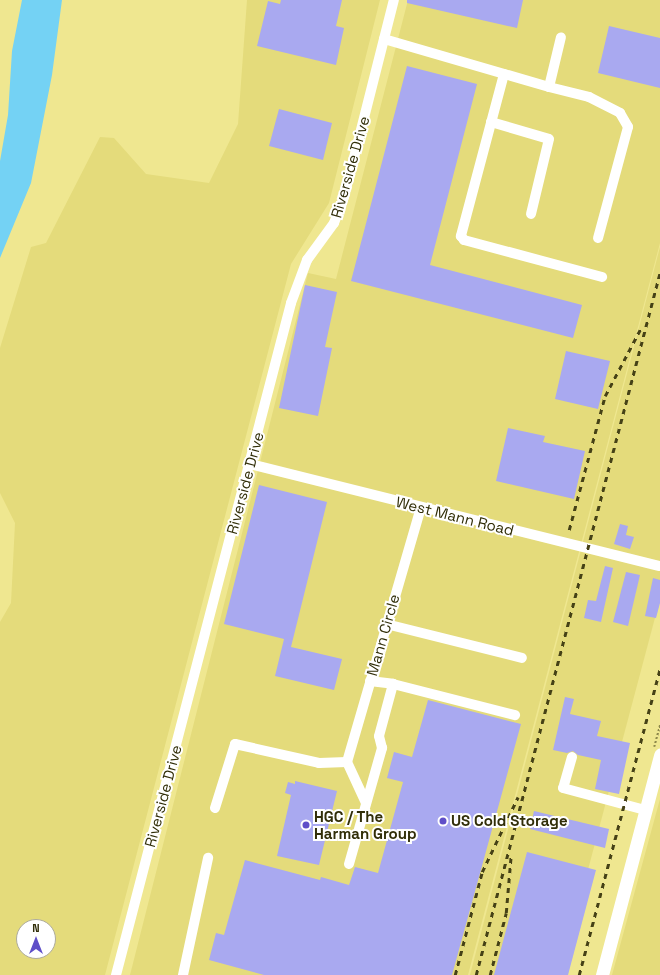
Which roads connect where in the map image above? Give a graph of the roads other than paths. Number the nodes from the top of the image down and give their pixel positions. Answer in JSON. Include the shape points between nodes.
{"nodes":[{"id":1,"x":394,"y":0,"type":"edge"},
{"id":2,"x":562,"y":37,"type":"dead end"},
{"id":3,"x":384,"y":39,"type":"junction"},
{"id":4,"x":504,"y":74,"type":"junction"},
{"id":5,"x":549,"y":87,"type":"junction"},
{"id":6,"x":491,"y":122,"type":"junction"},
{"id":7,"x":530,"y":214,"type":"dead end"},
{"id":8,"x":598,"y":238,"type":"dead end"},
{"id":9,"x":602,"y":277,"type":"dead end"},
{"id":10,"x":250,"y":464,"type":"junction"},
{"id":11,"x":421,"y":508,"type":"junction"},
{"id":12,"x":660,"y":566,"type":"edge"},
{"id":13,"x":386,"y":624,"type":"junction"},
{"id":14,"x":522,"y":658,"type":"dead end"},
{"id":15,"x":370,"y":681,"type":"junction"},
{"id":16,"x":393,"y":684,"type":"junction"},
{"id":17,"x":515,"y":715,"type":"dead end"},
{"id":18,"x":660,"y":755,"type":"edge"},
{"id":19,"x":572,"y":757,"type":"dead end"},
{"id":20,"x":347,"y":762,"type":"junction"},
{"id":21,"x":366,"y":803,"type":"junction"},
{"id":22,"x":215,"y":808,"type":"dead end"},
{"id":23,"x":645,"y":810,"type":"junction"},
{"id":24,"x":208,"y":858,"type":"dead end"},
{"id":25,"x":349,"y":864,"type":"dead end"},
{"id":26,"x":116,"y":975,"type":"edge"},
{"id":27,"x":183,"y":975,"type":"edge"},
{"id":28,"x":602,"y":975,"type":"edge"}],
"edges":[{"from":1,"to":3,"type":"street","name":"Riverside Drive"},
{"from":2,"to":5,"type":"street"},
{"from":3,"to":4,"type":"street"},
{"from":3,"to":10,"type":"street","name":"Riverside Drive","via":[[344,196],[334,223],[307,260],[291,303]]},
{"from":4,"to":5,"type":"street"},
{"from":4,"to":6,"type":"street"},
{"from":5,"to":8,"type":"street","via":[[589,98],[620,113],[628,127]]},
{"from":6,"to":7,"type":"street","via":[[549,139]]},
{"from":6,"to":9,"type":"street","via":[[462,236],[464,240]]},
{"from":10,"to":11,"type":"street","name":"West Mann Road"},
{"from":10,"to":26,"type":"street","name":"Riverside Drive"},
{"from":11,"to":12,"type":"street","name":"West Mann Road"},
{"from":11,"to":13,"type":"street","name":"Mann Circle"},
{"from":13,"to":14,"type":"street"},
{"from":13,"to":15,"type":"street","name":"Mann Circle"},
{"from":15,"to":16,"type":"street"},
{"from":15,"to":20,"type":"street","name":"Mann Circle"},
{"from":16,"to":17,"type":"street"},
{"from":16,"to":21,"type":"street","via":[[378,736],[382,748]]},
{"from":18,"to":23,"type":"main road"},
{"from":19,"to":23,"type":"street","via":[[563,788]]},
{"from":20,"to":21,"type":"street"},
{"from":20,"to":22,"type":"street","via":[[319,763],[235,744]]},
{"from":21,"to":25,"type":"street"},
{"from":23,"to":28,"type":"main road"},
{"from":24,"to":27,"type":"street"}]}
